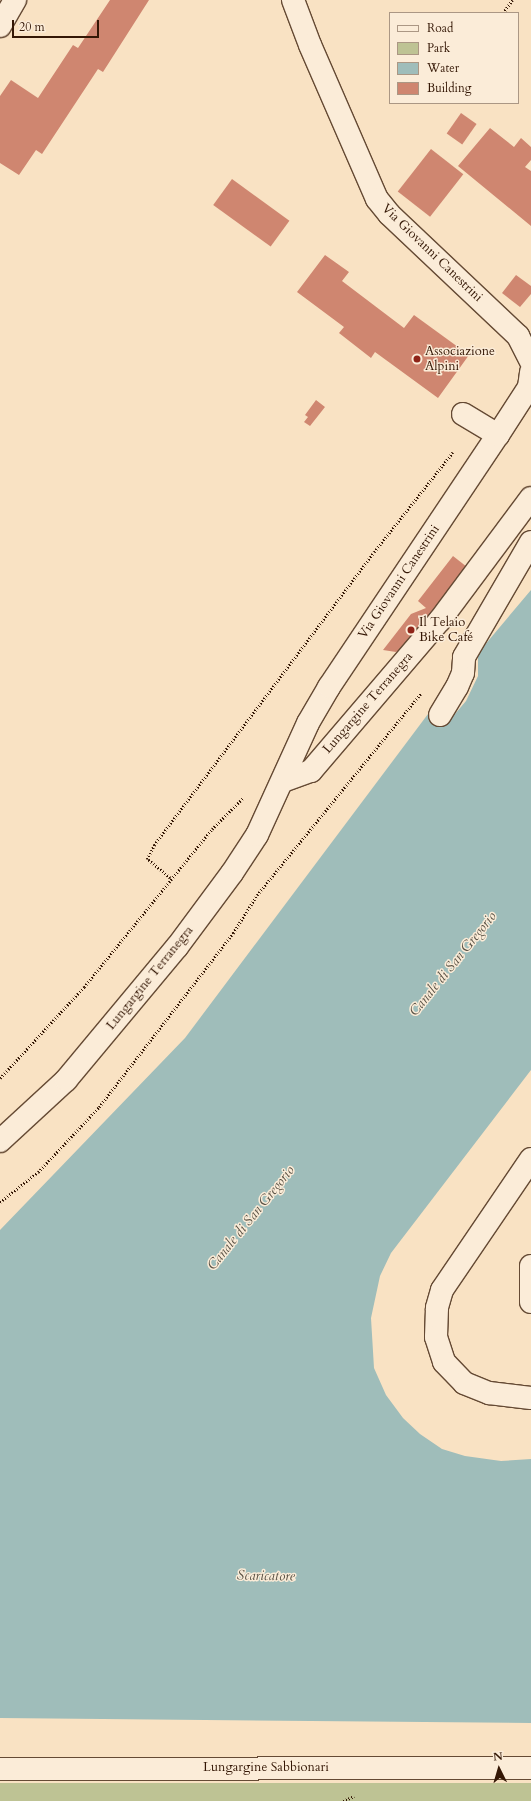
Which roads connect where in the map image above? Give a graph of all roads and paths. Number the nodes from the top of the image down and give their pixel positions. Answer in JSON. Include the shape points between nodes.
{"nodes":[{"id":1,"x":15,"y":0,"type":"edge"},
{"id":2,"x":293,"y":0,"type":"edge"},
{"id":3,"x":512,"y":0,"type":"edge"},
{"id":4,"x":504,"y":12,"type":"edge"},
{"id":5,"x":0,"y":26,"type":"edge"},
{"id":6,"x":531,"y":362,"type":"edge"},
{"id":7,"x":531,"y":372,"type":"edge"},
{"id":8,"x":463,"y":414,"type":"dead end"},
{"id":9,"x":498,"y":435,"type":"junction"},
{"id":10,"x":455,"y":449,"type":"dead end"},
{"id":11,"x":531,"y":498,"type":"edge"},
{"id":12,"x":531,"y":542,"type":"edge"},
{"id":13,"x":424,"y":689,"type":"dead end"},
{"id":14,"x":440,"y":715,"type":"dead end"},
{"id":15,"x":279,"y":789,"type":"junction"},
{"id":16,"x":251,"y":795,"type":"dead end"},
{"id":17,"x":170,"y":878,"type":"junction"},
{"id":18,"x":0,"y":1078,"type":"edge"},
{"id":19,"x":0,"y":1141,"type":"edge"},
{"id":20,"x":531,"y":1159,"type":"edge"},
{"id":21,"x":0,"y":1202,"type":"edge"},
{"id":22,"x":531,"y":1266,"type":"edge"},
{"id":23,"x":531,"y":1302,"type":"edge"},
{"id":24,"x":531,"y":1398,"type":"edge"},
{"id":25,"x":531,"y":1768,"type":"edge"},
{"id":26,"x":0,"y":1769,"type":"edge"}],
"edges":[{"from":1,"to":5,"type":"street"},
{"from":2,"to":6,"type":"street","name":"Via Giovanni Canestrini","via":[[377,199],[389,214],[518,336]]},
{"from":3,"to":4,"type":"path"},
{"from":7,"to":9,"type":"street","name":"Via Giovanni Canestrini","via":[[529,387]]},
{"from":8,"to":9,"type":"street"},
{"from":9,"to":15,"type":"street","name":"Via Giovanni Canestrini","via":[[329,687],[308,723]]},
{"from":10,"to":17,"type":"path","via":[[374,552],[154,845],[147,859]]},
{"from":11,"to":15,"type":"street","name":"Lungargine Terranegra","via":[[440,620],[311,771]]},
{"from":12,"to":14,"type":"street","via":[[464,658],[463,673]]},
{"from":13,"to":21,"type":"path","via":[[257,895],[233,933],[99,1107],[38,1172]]},
{"from":15,"to":19,"type":"street","name":"Lungargine Terranegra","via":[[257,835],[177,948],[66,1080]]},
{"from":16,"to":17,"type":"path","via":[[229,811]]},
{"from":17,"to":18,"type":"path","via":[[84,987]]},
{"from":20,"to":24,"type":"street","via":[[442,1290],[437,1308],[436,1337],[444,1362],[464,1383],[489,1393]]},
{"from":22,"to":23,"type":"street"},
{"from":25,"to":26,"type":"street","name":"Lungargine Sabbionari"}]}
